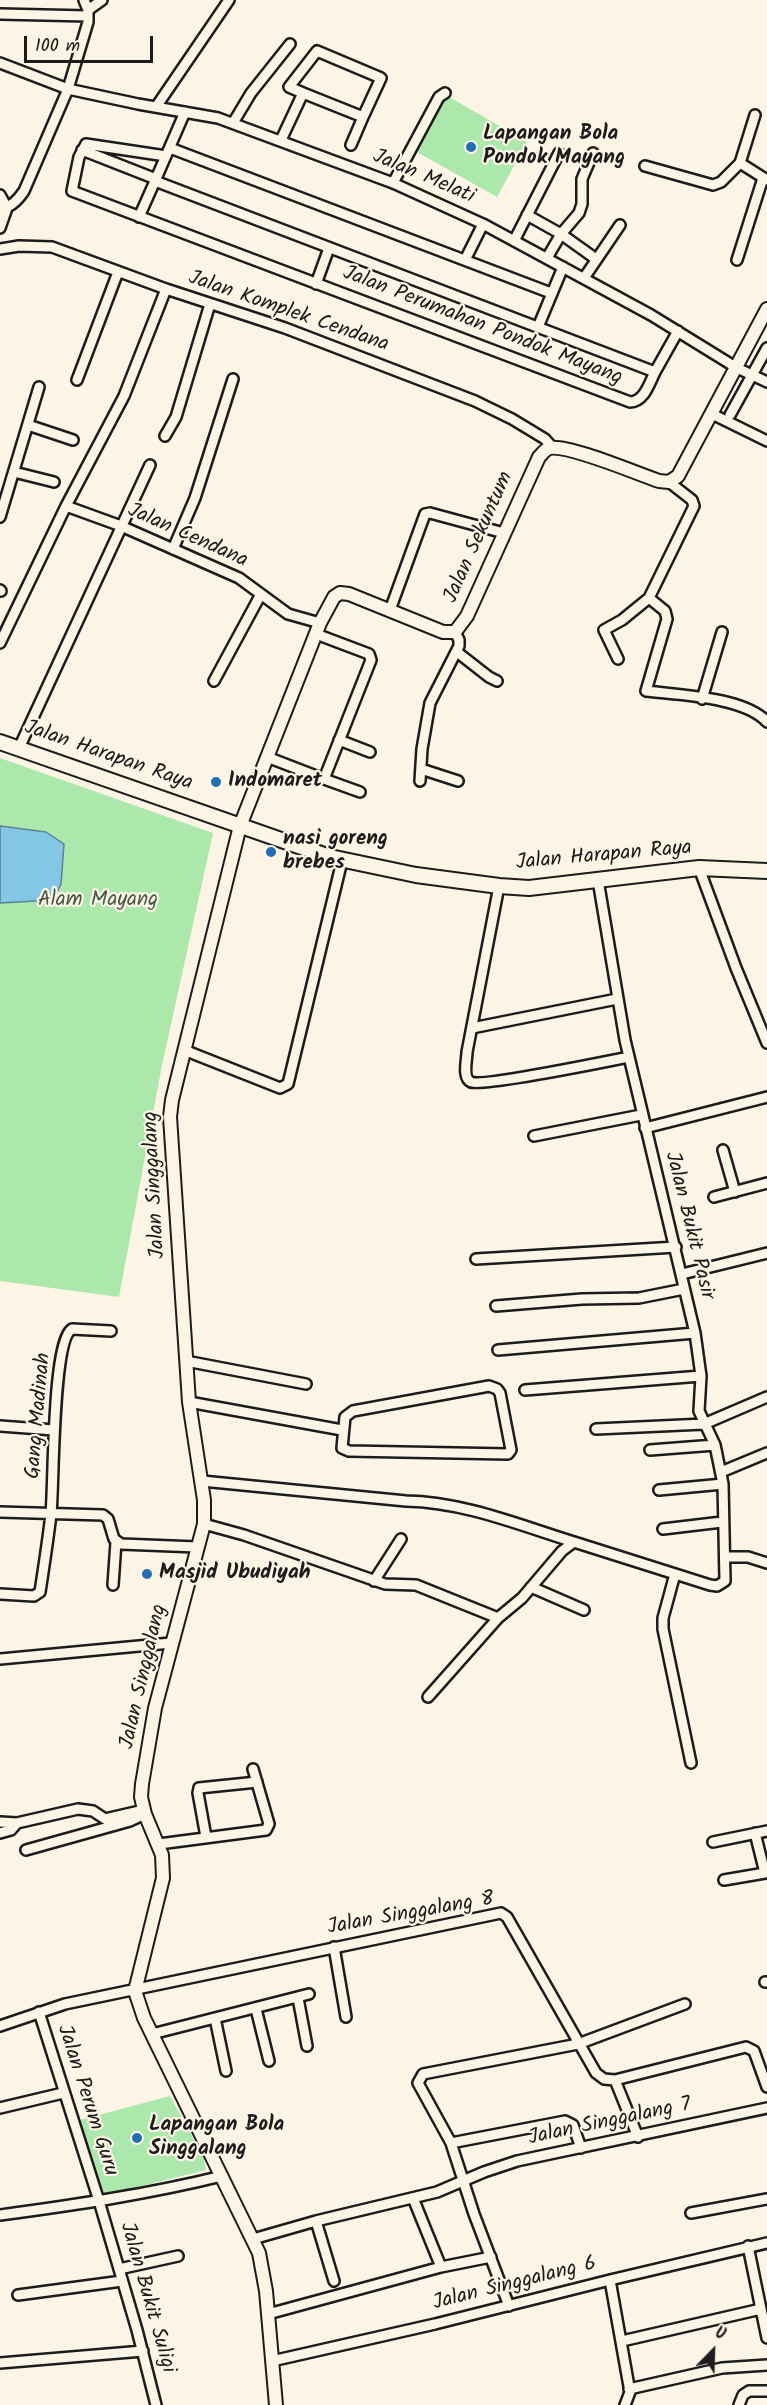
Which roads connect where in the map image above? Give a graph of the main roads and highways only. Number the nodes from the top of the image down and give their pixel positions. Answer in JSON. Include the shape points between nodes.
{"nodes":[{"id":1,"x":767,"y":309,"type":"edge"},
{"id":2,"x":0,"y":741,"type":"edge"},
{"id":3,"x":240,"y":826,"type":"junction"},
{"id":4,"x":766,"y":874,"type":"edge"},
{"id":5,"x":276,"y":2405,"type":"edge"}],
"edges":[{"from":1,"to":3,"type":"main road","name":"Jalan Sekuntum","via":[[678,476],[669,482],[577,453],[552,447],[545,450],[467,616],[455,632],[443,632],[349,594],[334,597],[318,628]]},
{"from":2,"to":3,"type":"main road","name":"Jalan Harapan Raya"},
{"from":3,"to":4,"type":"main road","name":"Jalan Harapan Raya","via":[[342,861],[499,886],[529,888],[699,868]]},
{"from":3,"to":5,"type":"main road","name":"Jalan Singgalang","via":[[170,1117],[189,1402],[202,1481],[204,1524],[155,1708],[142,1784],[144,1812],[159,1844],[163,1878],[135,1991],[152,2034],[253,2239],[262,2267]]}]}
